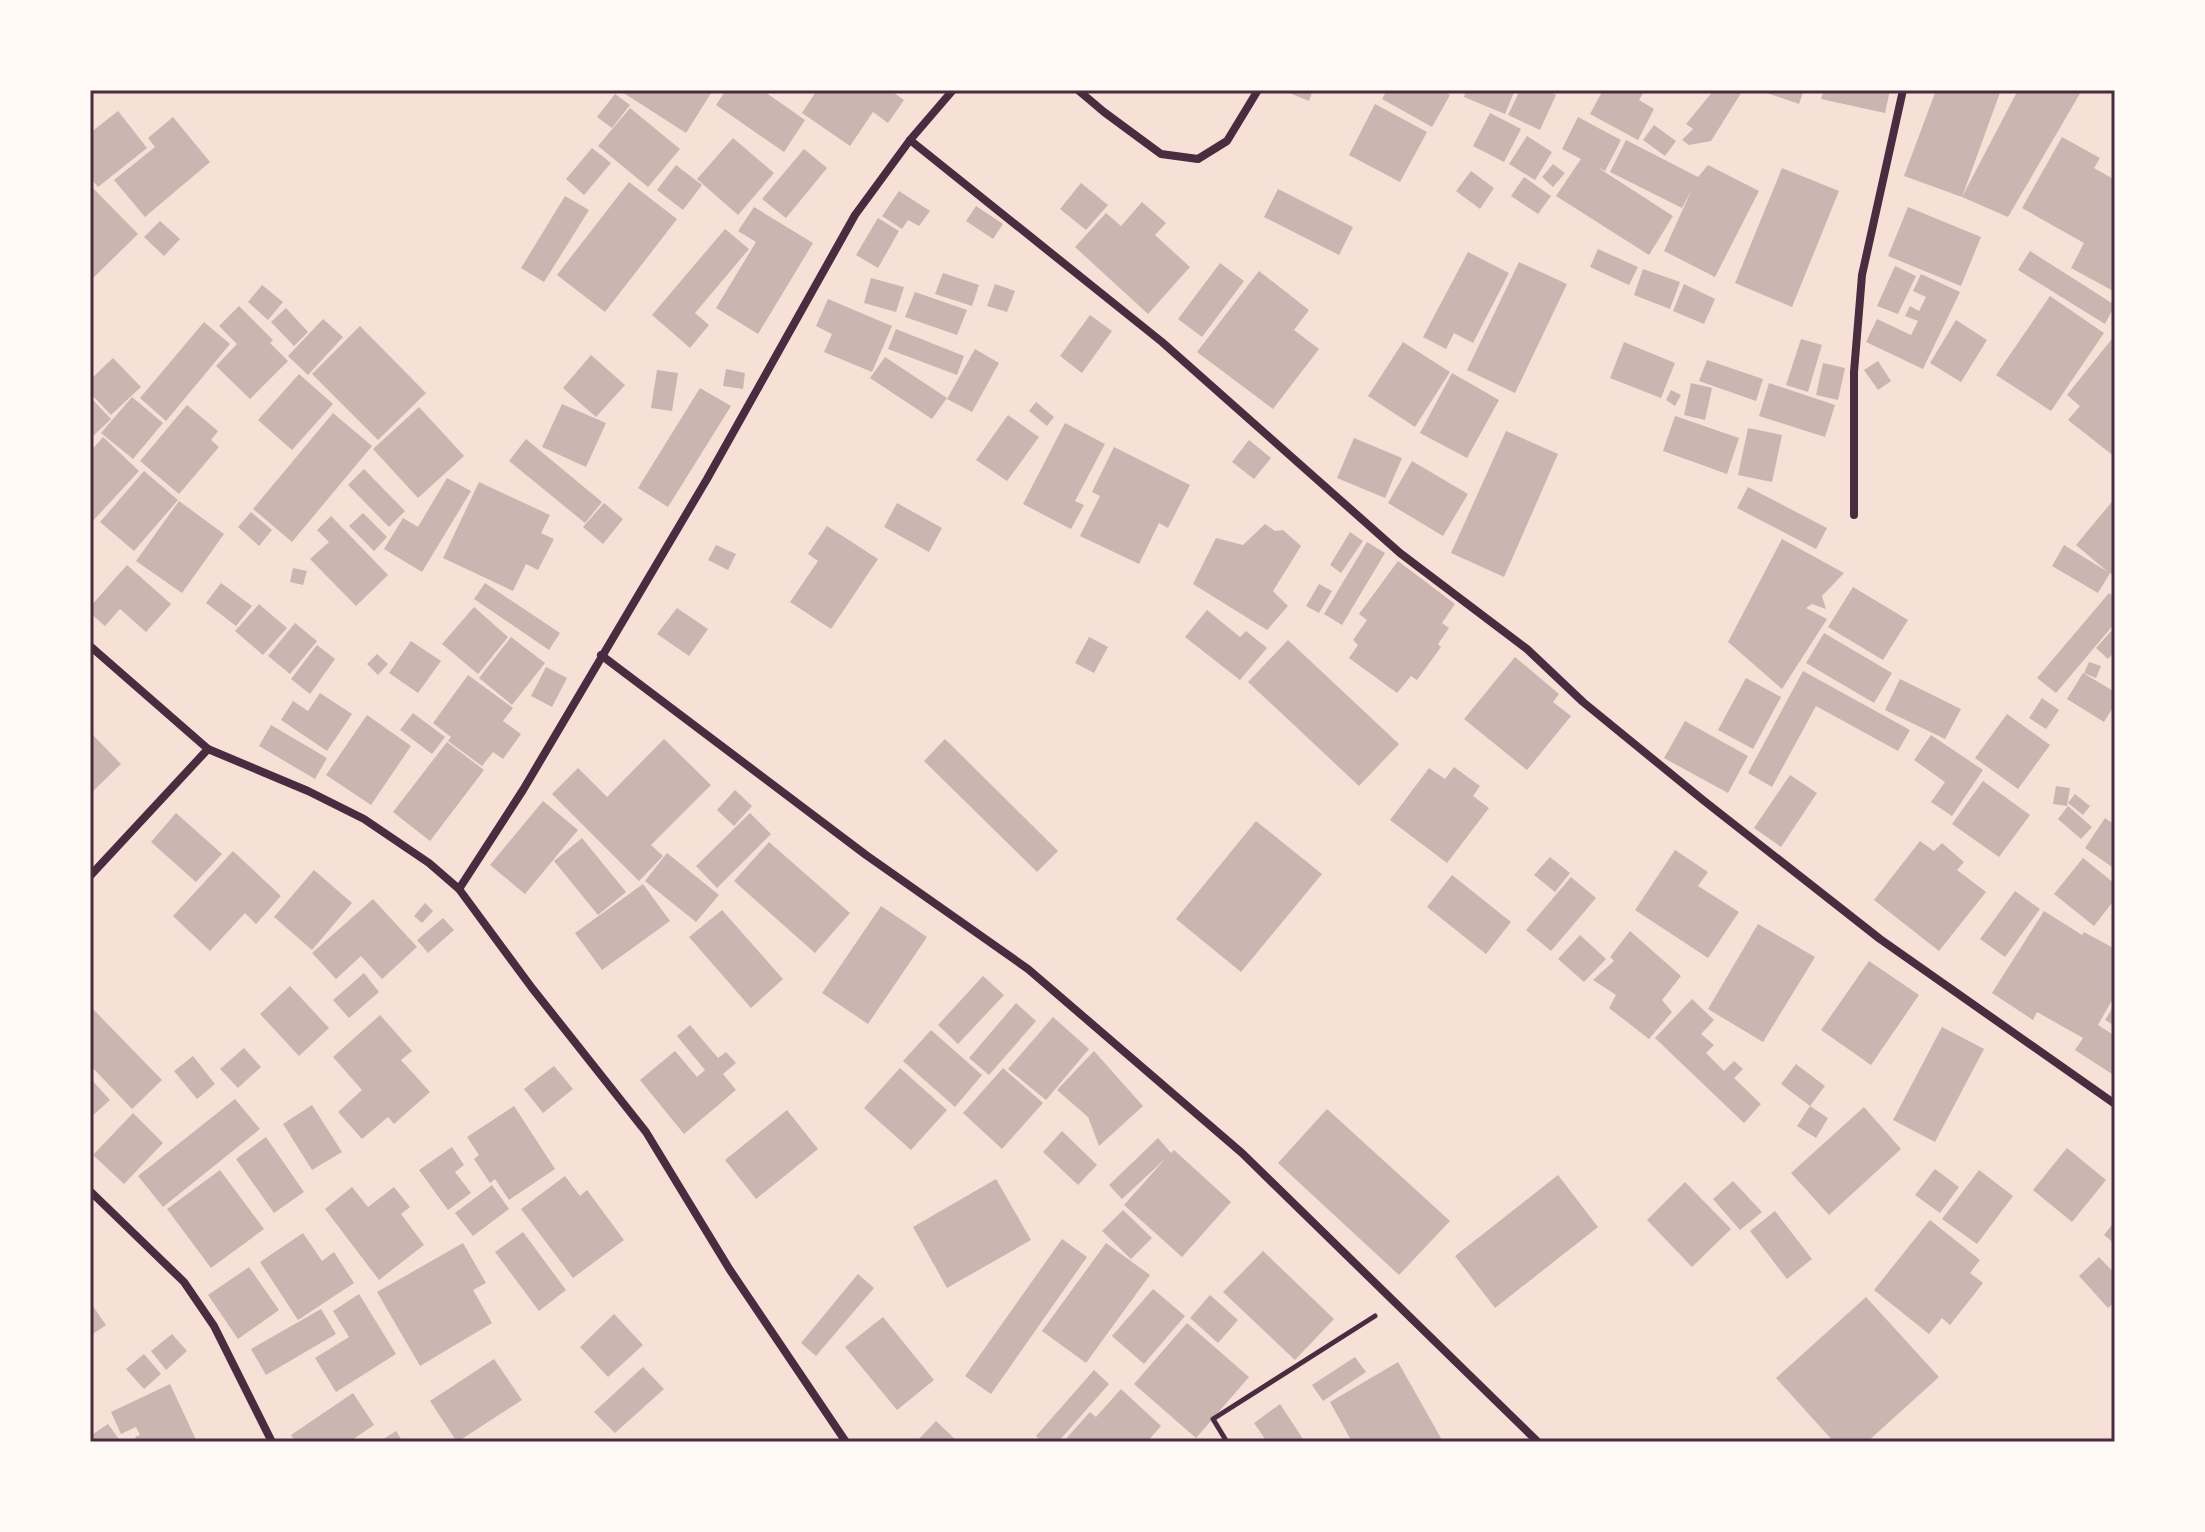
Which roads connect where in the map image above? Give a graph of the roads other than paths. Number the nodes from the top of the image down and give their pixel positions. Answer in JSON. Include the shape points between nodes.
{"nodes":[{"id":1,"x":953,"y":90,"type":"edge"},
{"id":2,"x":1078,"y":90,"type":"edge"},
{"id":3,"x":1258,"y":90,"type":"edge"},
{"id":4,"x":1903,"y":90,"type":"edge"},
{"id":5,"x":910,"y":140,"type":"junction"},
{"id":6,"x":1854,"y":515,"type":"dead end"},
{"id":7,"x":90,"y":646,"type":"edge"},
{"id":8,"x":601,"y":655,"type":"junction"},
{"id":9,"x":208,"y":749,"type":"junction"},
{"id":10,"x":90,"y":876,"type":"edge"},
{"id":11,"x":459,"y":889,"type":"junction"},
{"id":12,"x":2115,"y":1104,"type":"edge"},
{"id":13,"x":90,"y":1191,"type":"edge"},
{"id":14,"x":272,"y":1442,"type":"edge"},
{"id":15,"x":846,"y":1442,"type":"edge"},
{"id":16,"x":1538,"y":1442,"type":"edge"}],
"edges":[{"from":1,"to":5,"type":"street"},
{"from":2,"to":3,"type":"street","via":[[1161,154],[1198,159],[1227,141]]},
{"from":4,"to":6,"type":"street","via":[[1862,275],[1854,372]]},
{"from":5,"to":8,"type":"street","via":[[855,215]]},
{"from":5,"to":12,"type":"street","via":[[1162,342],[1400,553],[1527,649],[1703,800],[1880,939]]},
{"from":7,"to":9,"type":"street"},
{"from":8,"to":11,"type":"street"},
{"from":8,"to":16,"type":"street","via":[[866,855],[1028,969],[1242,1153]]},
{"from":9,"to":10,"type":"street"},
{"from":9,"to":11,"type":"street","via":[[364,819]]},
{"from":11,"to":15,"type":"street","via":[[646,1132],[730,1270]]},
{"from":13,"to":14,"type":"street","via":[[184,1282],[214,1326]]}]}
